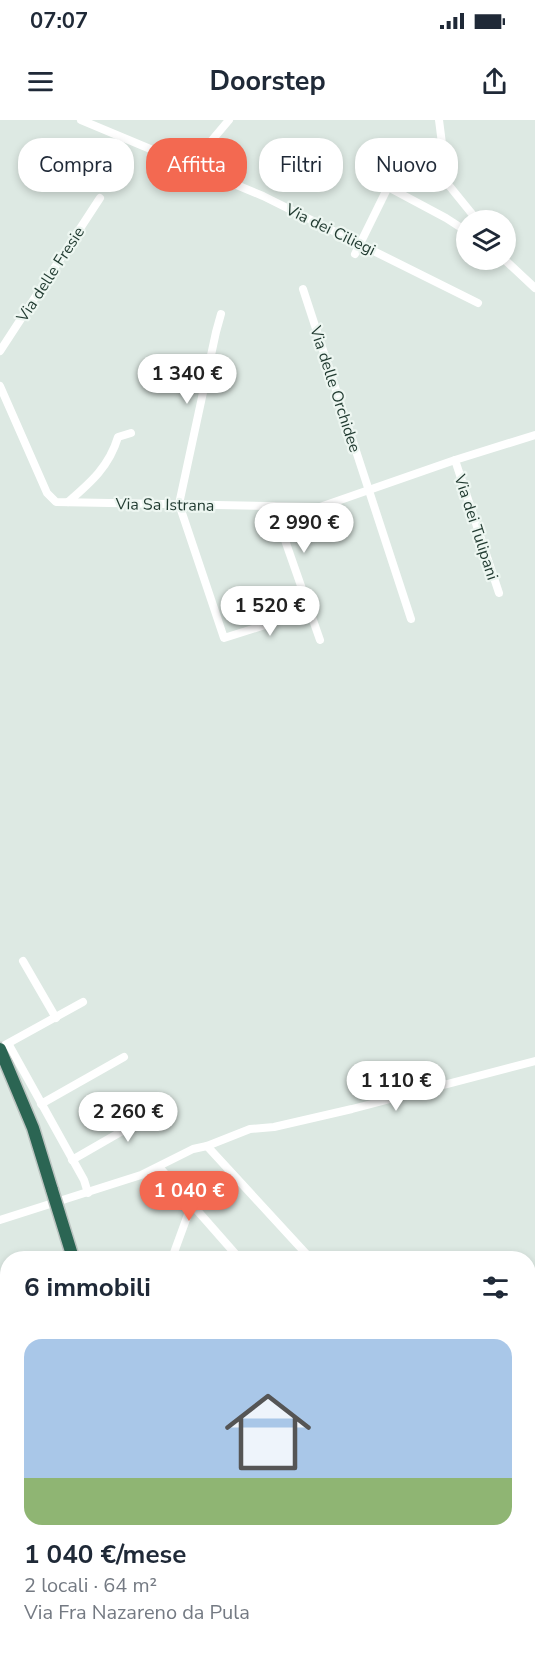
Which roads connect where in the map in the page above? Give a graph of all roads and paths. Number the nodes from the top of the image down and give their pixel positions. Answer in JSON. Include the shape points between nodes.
{"nodes":[{"id":1,"x":81,"y":120,"type":"edge"},
{"id":2,"x":228,"y":120,"type":"edge"},
{"id":3,"x":439,"y":120,"type":"edge"},
{"id":4,"x":95,"y":122,"type":"edge"},
{"id":5,"x":213,"y":138,"type":"edge"},
{"id":6,"x":146,"y":145,"type":"edge"},
{"id":7,"x":247,"y":189,"type":"edge"},
{"id":8,"x":100,"y":198,"type":"dead end"},
{"id":9,"x":469,"y":210,"type":"edge"},
{"id":10,"x":456,"y":224,"type":"edge"},
{"id":11,"x":361,"y":243,"type":"junction"},
{"id":12,"x":355,"y":254,"type":"dead end"},
{"id":13,"x":516,"y":270,"type":"edge"},
{"id":14,"x":535,"y":288,"type":"edge"},
{"id":15,"x":303,"y":289,"type":"dead end"},
{"id":16,"x":478,"y":303,"type":"dead end"},
{"id":17,"x":221,"y":314,"type":"dead end"},
{"id":18,"x":0,"y":351,"type":"edge"},
{"id":19,"x":0,"y":386,"type":"edge"},
{"id":20,"x":131,"y":433,"type":"dead end"},
{"id":21,"x":535,"y":435,"type":"edge"},
{"id":22,"x":455,"y":460,"type":"junction"},
{"id":23,"x":369,"y":489,"type":"junction"},
{"id":24,"x":68,"y":502,"type":"junction"},
{"id":25,"x":179,"y":504,"type":"junction"},
{"id":26,"x":273,"y":506,"type":"junction"},
{"id":27,"x":499,"y":593,"type":"dead end"},
{"id":28,"x":309,"y":611,"type":"junction"},
{"id":29,"x":411,"y":619,"type":"dead end"},
{"id":30,"x":320,"y":640,"type":"dead end"},
{"id":31,"x":23,"y":961,"type":"dead end"},
{"id":32,"x":83,"y":1002,"type":"dead end"},
{"id":33,"x":56,"y":1018,"type":"junction"},
{"id":34,"x":3,"y":1047,"type":"edge"},
{"id":35,"x":124,"y":1057,"type":"dead end"},
{"id":36,"x":535,"y":1061,"type":"edge"},
{"id":37,"x":171,"y":1103,"type":"dead end"},
{"id":38,"x":41,"y":1104,"type":"junction"},
{"id":39,"x":207,"y":1146,"type":"junction"},
{"id":40,"x":72,"y":1160,"type":"junction"},
{"id":41,"x":159,"y":1167,"type":"junction"},
{"id":42,"x":84,"y":1180,"type":"junction"},
{"id":43,"x":100,"y":1189,"type":"junction"},
{"id":44,"x":88,"y":1193,"type":"junction"},
{"id":45,"x":78,"y":1196,"type":"junction"},
{"id":46,"x":191,"y":1206,"type":"junction"},
{"id":47,"x":0,"y":1220,"type":"edge"},
{"id":48,"x":71,"y":1251,"type":"edge"},
{"id":49,"x":174,"y":1251,"type":"edge"},
{"id":50,"x":231,"y":1251,"type":"edge"},
{"id":51,"x":304,"y":1251,"type":"edge"}],
"edges":[{"from":1,"to":4,"type":"street","name":"Via dei Ciliegi"},
{"from":2,"to":5,"type":"street"},
{"from":3,"to":9,"type":"street","via":[[447,183]]},
{"from":4,"to":6,"type":"street","name":"Via dei Ciliegi"},
{"from":7,"to":11,"type":"street","name":"Via dei Ciliegi"},
{"from":8,"to":18,"type":"street","name":"Via delle Fresie"},
{"from":10,"to":11,"type":"street","via":[[388,187]]},
{"from":11,"to":12,"type":"street"},
{"from":11,"to":16,"type":"street","name":"Via dei Ciliegi"},
{"from":13,"to":14,"type":"street"},
{"from":15,"to":23,"type":"street","name":"Via delle Orchidee"},
{"from":17,"to":25,"type":"street"},
{"from":19,"to":24,"type":"street","name":"Via Sa Istrana","via":[[47,493],[56,502]]},
{"from":20,"to":24,"type":"street","via":[[118,437],[98,477]]},
{"from":21,"to":22,"type":"street","name":"Via Sa Istrana"},
{"from":22,"to":23,"type":"street","name":"Via Sa Istrana"},
{"from":22,"to":27,"type":"street","name":"Via dei Tulipani"},
{"from":23,"to":26,"type":"street","name":"Via Sa Istrana","via":[[320,507]]},
{"from":23,"to":29,"type":"street","name":"Via delle Orchidee"},
{"from":24,"to":25,"type":"street","name":"Via Sa Istrana"},
{"from":25,"to":26,"type":"street","name":"Via Sa Istrana"},
{"from":25,"to":28,"type":"street","via":[[224,638]]},
{"from":26,"to":28,"type":"street"},
{"from":28,"to":30,"type":"street"},
{"from":31,"to":33,"type":"street"},
{"from":32,"to":33,"type":"street"},
{"from":33,"to":34,"type":"street"},
{"from":34,"to":38,"type":"street"},
{"from":34,"to":48,"type":"highway","bridge":true},
{"from":35,"to":38,"type":"street"},
{"from":36,"to":39,"type":"street","via":[[352,1109],[250,1129]]},
{"from":37,"to":40,"type":"street"},
{"from":38,"to":40,"type":"street"},
{"from":39,"to":41,"type":"street"},
{"from":39,"to":51,"type":"street"},
{"from":40,"to":42,"type":"street"},
{"from":41,"to":43,"type":"street"},
{"from":41,"to":46,"type":"street"},
{"from":42,"to":43,"type":"street"},
{"from":42,"to":44,"type":"street"},
{"from":42,"to":45,"type":"street"},
{"from":43,"to":44,"type":"street"},
{"from":44,"to":45,"type":"street"},
{"from":45,"to":47,"type":"street"},
{"from":46,"to":49,"type":"street"},
{"from":46,"to":50,"type":"street"}]}
